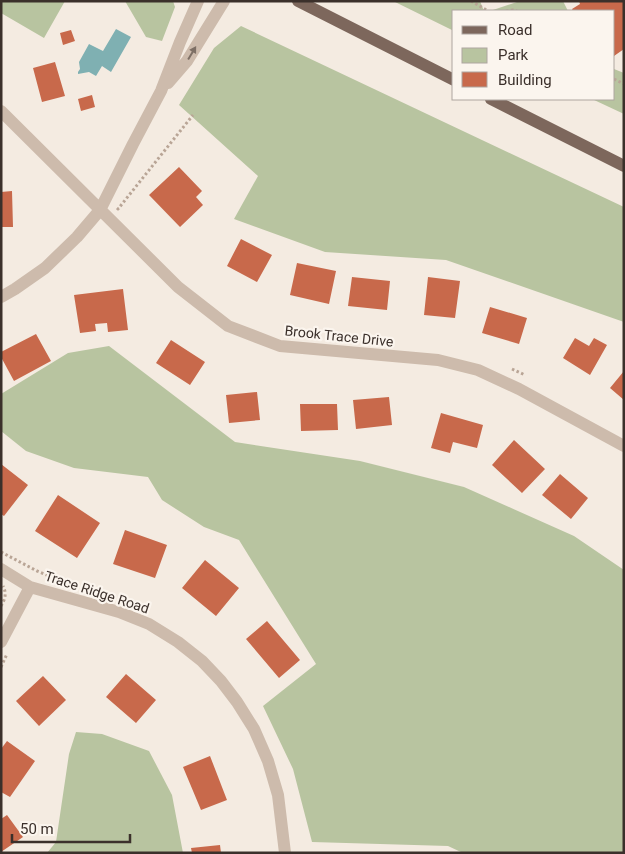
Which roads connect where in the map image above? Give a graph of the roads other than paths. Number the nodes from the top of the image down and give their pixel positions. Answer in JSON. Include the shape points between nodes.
{"nodes":[{"id":1,"x":198,"y":1,"type":"edge"},
{"id":2,"x":224,"y":1,"type":"edge"},
{"id":3,"x":298,"y":1,"type":"edge"},
{"id":4,"x":452,"y":79,"type":"edge"},
{"id":5,"x":161,"y":91,"type":"junction"},
{"id":6,"x":493,"y":100,"type":"edge"},
{"id":7,"x":1,"y":111,"type":"edge"},
{"id":8,"x":624,"y":166,"type":"edge"},
{"id":9,"x":103,"y":204,"type":"junction"},
{"id":10,"x":1,"y":297,"type":"edge"},
{"id":11,"x":624,"y":446,"type":"edge"},
{"id":12,"x":1,"y":569,"type":"edge"},
{"id":13,"x":30,"y":587,"type":"junction"},
{"id":14,"x":5,"y":646,"type":"edge"},
{"id":15,"x":285,"y":853,"type":"edge"}],
"edges":[{"from":1,"to":5,"type":"street"},
{"from":5,"to":2,"type":"street","one_way":true,"via":[[187,61]]},
{"from":3,"to":4,"type":"main road"},
{"from":5,"to":9,"type":"street"},
{"from":6,"to":8,"type":"main road"},
{"from":7,"to":9,"type":"street","name":"Brook Trace Drive"},
{"from":9,"to":10,"type":"street","via":[[77,237],[45,268]]},
{"from":9,"to":11,"type":"street","name":"Brook Trace Drive","via":[[178,287],[228,326],[280,346],[438,360],[478,370]]},
{"from":12,"to":13,"type":"street","name":"Trace Ridge Road"},
{"from":13,"to":14,"type":"street"},
{"from":13,"to":15,"type":"street","name":"Trace Ridge Road","via":[[119,612],[149,624],[202,661],[237,702],[268,761],[278,795]]}]}
